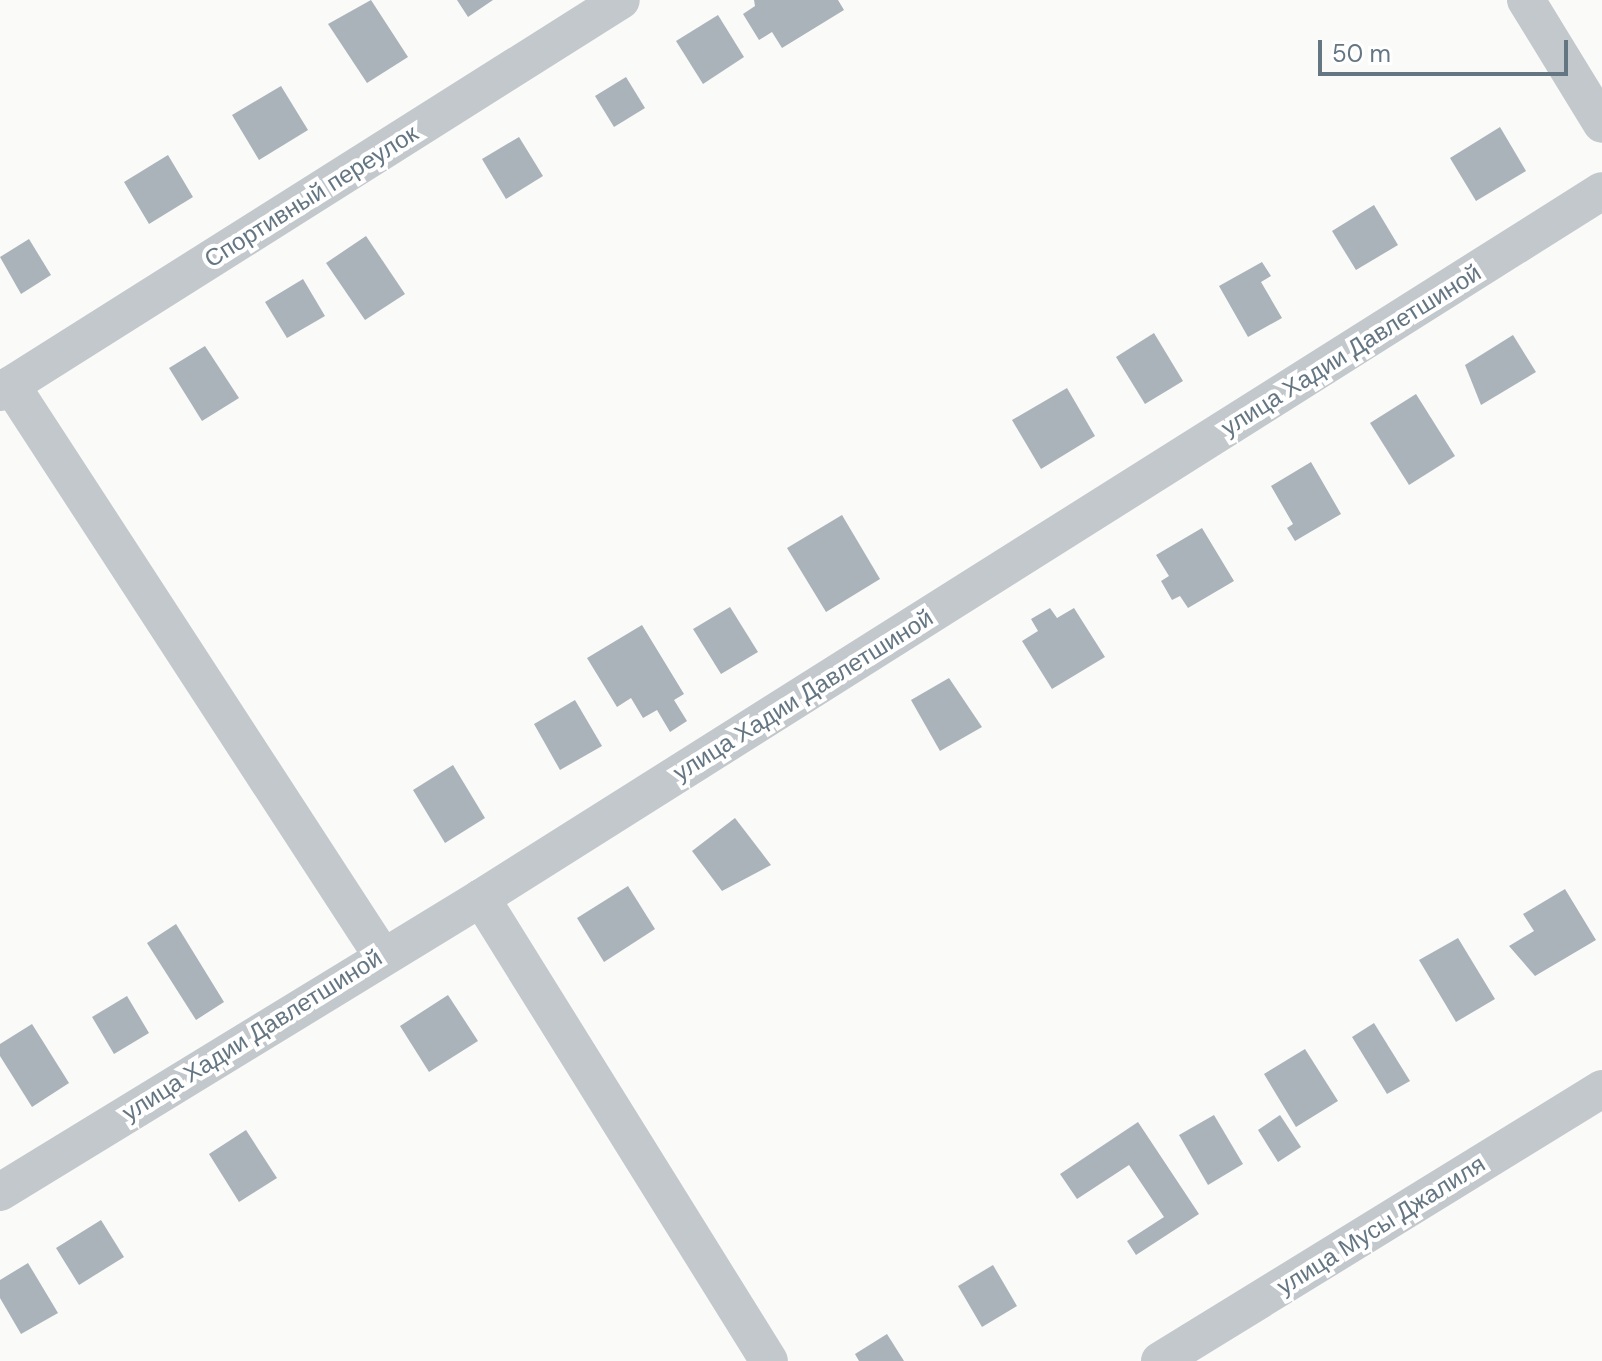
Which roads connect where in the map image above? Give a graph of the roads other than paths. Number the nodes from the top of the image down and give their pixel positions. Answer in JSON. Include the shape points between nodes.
{"nodes":[{"id":1,"x":621,"y":0,"type":"edge"},
{"id":2,"x":1526,"y":0,"type":"edge"},
{"id":3,"x":1602,"y":124,"type":"edge"},
{"id":4,"x":1602,"y":191,"type":"edge"},
{"id":5,"x":6,"y":389,"type":"edge"},
{"id":6,"x":481,"y":898,"type":"junction"},
{"id":7,"x":381,"y":954,"type":"junction"},
{"id":8,"x":1602,"y":1089,"type":"edge"},
{"id":9,"x":0,"y":1192,"type":"edge"},
{"id":10,"x":769,"y":1361,"type":"edge"},
{"id":11,"x":1160,"y":1361,"type":"edge"}],
"edges":[{"from":1,"to":5,"type":"street","name":"Спортивный переулок"},
{"from":2,"to":3,"type":"street"},
{"from":4,"to":6,"type":"street","name":"улица Хадии Давлетшиной"},
{"from":5,"to":7,"type":"street"},
{"from":6,"to":7,"type":"street","name":"улица Хадии Давлетшиной"},
{"from":6,"to":10,"type":"street"},
{"from":7,"to":9,"type":"street","name":"улица Хадии Давлетшиной"},
{"from":8,"to":11,"type":"street","name":"улица Мусы Джалиля"}]}
